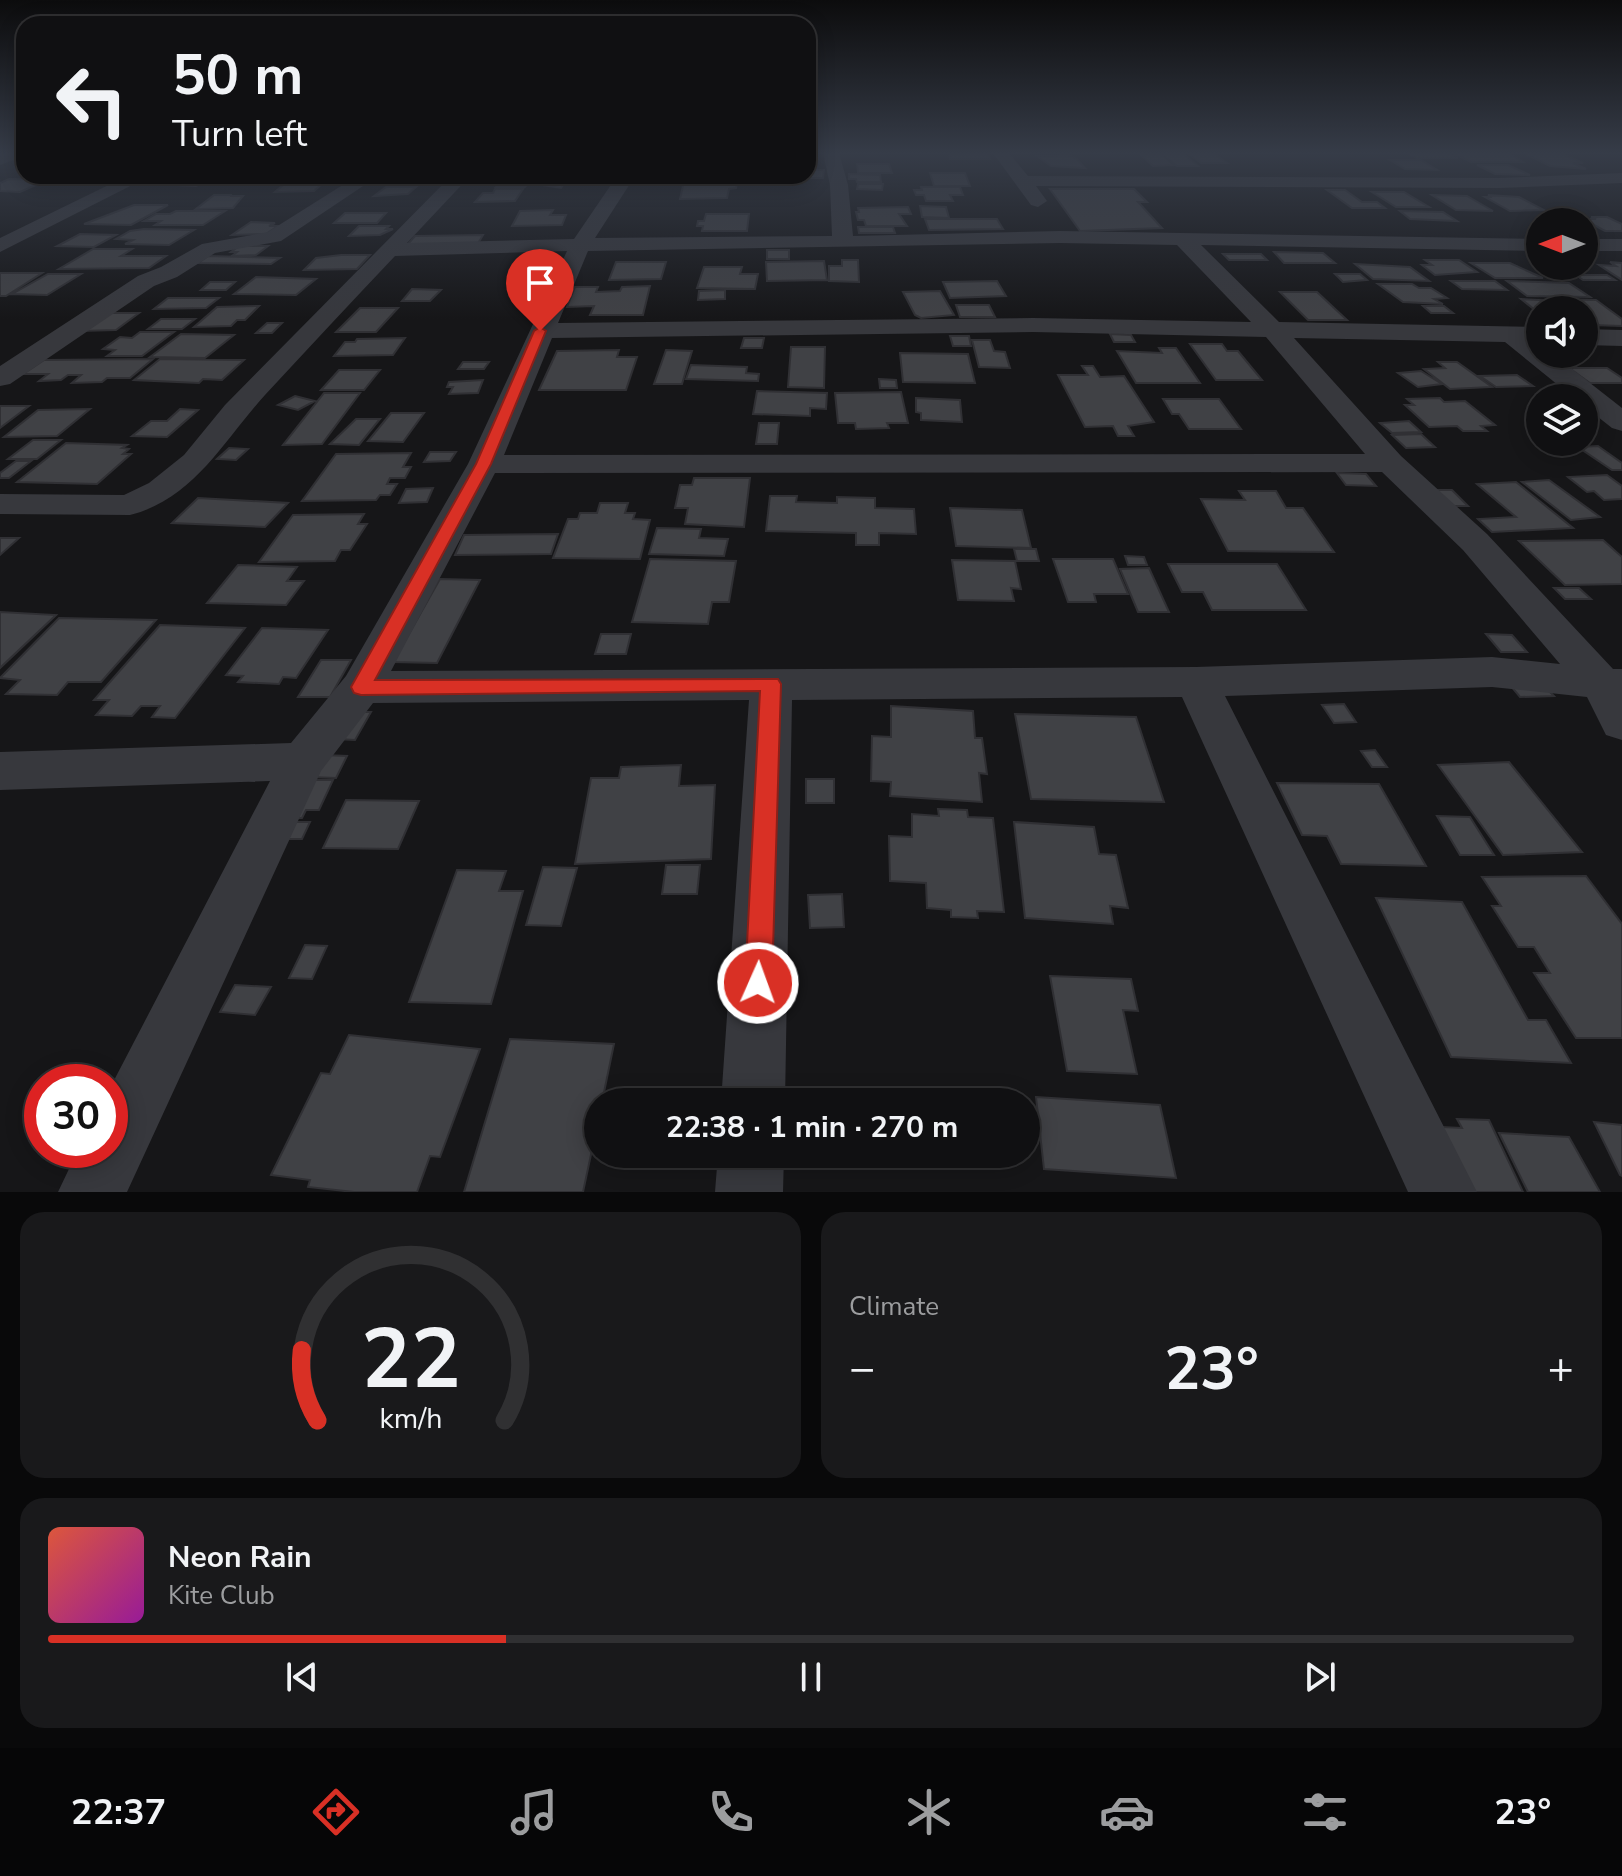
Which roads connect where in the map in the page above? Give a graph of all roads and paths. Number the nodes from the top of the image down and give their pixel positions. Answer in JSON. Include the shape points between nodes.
{"nodes":[{"id":1,"x":75,"y":209,"type":"edge"},
{"id":2,"x":318,"y":209,"type":"edge"},
{"id":3,"x":429,"y":209,"type":"edge"},
{"id":4,"x":604,"y":209,"type":"edge"},
{"id":5,"x":841,"y":209,"type":"edge"},
{"id":6,"x":1042,"y":209,"type":"edge"},
{"id":7,"x":1060,"y":237,"type":"junction"},
{"id":8,"x":1184,"y":240,"type":"junction"},
{"id":9,"x":843,"y":242,"type":"junction"},
{"id":10,"x":580,"y":245,"type":"junction"},
{"id":11,"x":1526,"y":245,"type":"edge"},
{"id":12,"x":1598,"y":245,"type":"edge"},
{"id":13,"x":1622,"y":245,"type":"edge"},
{"id":14,"x":0,"y":246,"type":"edge"},
{"id":15,"x":389,"y":250,"type":"junction"},
{"id":16,"x":540,"y":331,"type":"junction"},
{"id":17,"x":1275,"y":332,"type":"junction"},
{"id":18,"x":1511,"y":334,"type":"junction"},
{"id":19,"x":1526,"y":335,"type":"edge"},
{"id":20,"x":1598,"y":337,"type":"edge"},
{"id":21,"x":1622,"y":338,"type":"edge"},
{"id":22,"x":0,"y":378,"type":"edge"},
{"id":23,"x":1622,"y":422,"type":"edge"},
{"id":24,"x":1390,"y":463,"type":"junction"},
{"id":25,"x":484,"y":464,"type":"junction"},
{"id":26,"x":0,"y":504,"type":"edge"},
{"id":27,"x":1196,"y":682,"type":"junction"},
{"id":28,"x":771,"y":684,"type":"junction"},
{"id":29,"x":1611,"y":684,"type":"edge"},
{"id":30,"x":361,"y":687,"type":"junction"},
{"id":31,"x":1622,"y":723,"type":"edge"},
{"id":32,"x":303,"y":761,"type":"junction"},
{"id":33,"x":0,"y":771,"type":"edge"},
{"id":34,"x":754,"y":1088,"type":"edge"},
{"id":35,"x":750,"y":1168,"type":"edge"},
{"id":36,"x":92,"y":1192,"type":"edge"},
{"id":37,"x":749,"y":1192,"type":"edge"},
{"id":38,"x":1443,"y":1192,"type":"edge"}],
"edges":[{"from":1,"to":14,"type":"street"},
{"from":2,"to":22,"type":"street","via":[[274,237],[209,248],[146,281]]},
{"from":3,"to":15,"type":"street"},
{"from":4,"to":10,"type":"street"},
{"from":5,"to":9,"type":"street"},
{"from":6,"to":7,"type":"street"},
{"from":7,"to":8,"type":"street"},
{"from":7,"to":9,"type":"street"},
{"from":8,"to":11,"type":"street"},
{"from":8,"to":17,"type":"street"},
{"from":9,"to":10,"type":"street"},
{"from":10,"to":15,"type":"street"},
{"from":10,"to":16,"type":"street"},
{"from":12,"to":13,"type":"street"},
{"from":15,"to":26,"type":"street","via":[[235,411],[195,462],[161,490],[130,505]]},
{"from":16,"to":17,"type":"street","via":[[1033,325]]},
{"from":16,"to":25,"type":"street"},
{"from":17,"to":18,"type":"street"},
{"from":17,"to":24,"type":"street"},
{"from":18,"to":19,"type":"street"},
{"from":18,"to":23,"type":"street"},
{"from":20,"to":21,"type":"street"},
{"from":24,"to":25,"type":"street"},
{"from":24,"to":29,"type":"street","via":[[1475,542]]},
{"from":25,"to":30,"type":"street"},
{"from":27,"to":28,"type":"street"},
{"from":27,"to":29,"type":"street","via":[[1492,672]]},
{"from":27,"to":38,"type":"street"},
{"from":28,"to":30,"type":"street"},
{"from":28,"to":34,"type":"street"},
{"from":29,"to":31,"type":"street"},
{"from":30,"to":32,"type":"street"},
{"from":32,"to":33,"type":"street"},
{"from":32,"to":36,"type":"street"},
{"from":35,"to":37,"type":"street"}]}
